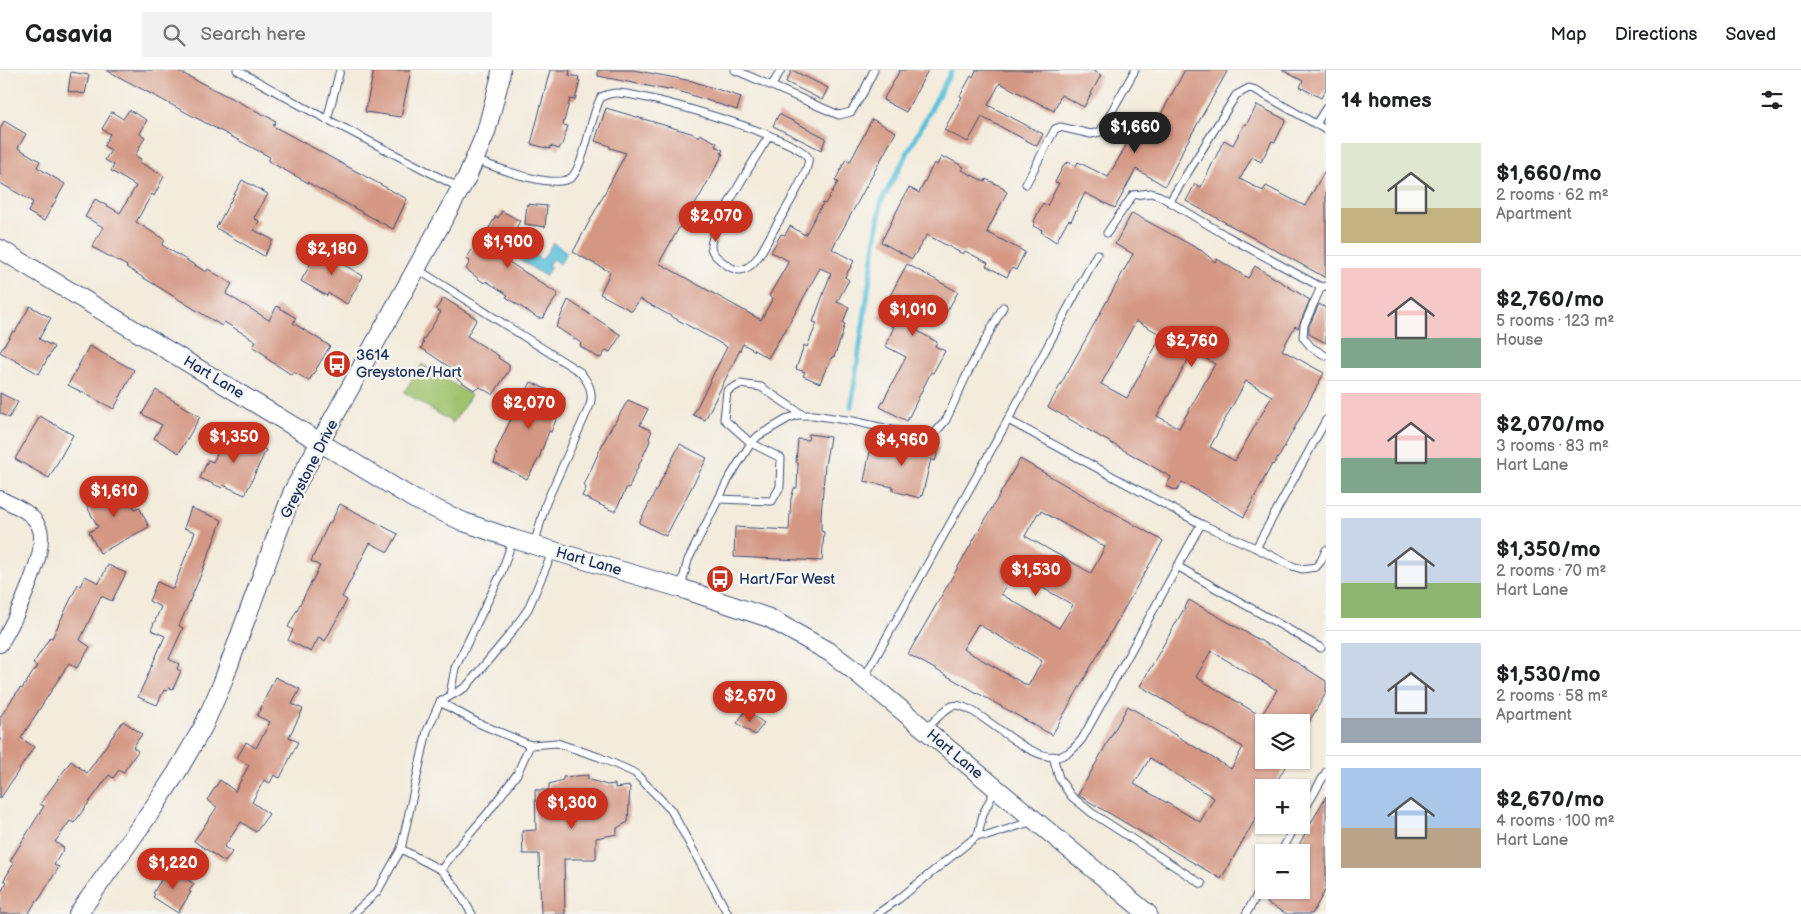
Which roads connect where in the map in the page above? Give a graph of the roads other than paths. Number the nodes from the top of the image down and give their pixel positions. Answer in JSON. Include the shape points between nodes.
{"nodes":[{"id":1,"x":237,"y":70,"type":"edge"},
{"id":2,"x":340,"y":70,"type":"edge"},
{"id":3,"x":501,"y":70,"type":"edge"},
{"id":4,"x":735,"y":70,"type":"edge"},
{"id":5,"x":781,"y":70,"type":"edge"},
{"id":6,"x":874,"y":70,"type":"edge"},
{"id":7,"x":1135,"y":70,"type":"edge"},
{"id":8,"x":772,"y":85,"type":"junction"},
{"id":9,"x":1326,"y":108,"type":"edge"},
{"id":10,"x":327,"y":120,"type":"junction"},
{"id":11,"x":1316,"y":124,"type":"junction"},
{"id":12,"x":1326,"y":130,"type":"edge"},
{"id":13,"x":769,"y":136,"type":"junction"},
{"id":14,"x":474,"y":160,"type":"junction"},
{"id":15,"x":1026,"y":184,"type":"dead end"},
{"id":16,"x":461,"y":189,"type":"junction"},
{"id":17,"x":1170,"y":202,"type":"junction"},
{"id":18,"x":1108,"y":233,"type":"dead end"},
{"id":19,"x":0,"y":249,"type":"edge"},
{"id":20,"x":1097,"y":254,"type":"dead end"},
{"id":21,"x":417,"y":269,"type":"junction"},
{"id":22,"x":1323,"y":286,"type":"edge"},
{"id":23,"x":1003,"y":307,"type":"dead end"},
{"id":24,"x":1326,"y":356,"type":"edge"},
{"id":25,"x":804,"y":415,"type":"junction"},
{"id":26,"x":1008,"y":420,"type":"junction"},
{"id":27,"x":1326,"y":420,"type":"edge"},
{"id":28,"x":322,"y":441,"type":"junction"},
{"id":29,"x":751,"y":443,"type":"junction"},
{"id":30,"x":0,"y":498,"type":"edge"},
{"id":31,"x":719,"y":500,"type":"junction"},
{"id":32,"x":1201,"y":524,"type":"junction"},
{"id":33,"x":513,"y":539,"type":"junction"},
{"id":34,"x":534,"y":545,"type":"junction"},
{"id":35,"x":1256,"y":548,"type":"junction"},
{"id":36,"x":1326,"y":550,"type":"edge"},
{"id":37,"x":553,"y":551,"type":"junction"},
{"id":38,"x":1177,"y":566,"type":"junction"},
{"id":39,"x":680,"y":588,"type":"junction"},
{"id":40,"x":0,"y":645,"type":"edge"},
{"id":41,"x":1321,"y":648,"type":"dead end"},
{"id":42,"x":864,"y":678,"type":"junction"},
{"id":43,"x":450,"y":695,"type":"junction"},
{"id":44,"x":440,"y":702,"type":"junction"},
{"id":45,"x":926,"y":730,"type":"junction"},
{"id":46,"x":530,"y":745,"type":"junction"},
{"id":47,"x":1053,"y":756,"type":"junction"},
{"id":48,"x":1326,"y":772,"type":"edge"},
{"id":49,"x":996,"y":788,"type":"junction"},
{"id":50,"x":1310,"y":800,"type":"edge"},
{"id":51,"x":1035,"y":820,"type":"junction"},
{"id":52,"x":978,"y":835,"type":"junction"},
{"id":53,"x":401,"y":849,"type":"junction"},
{"id":54,"x":441,"y":870,"type":"junction"},
{"id":55,"x":1202,"y":884,"type":"dead end"},
{"id":56,"x":1255,"y":898,"type":"edge"},
{"id":57,"x":78,"y":914,"type":"edge"},
{"id":58,"x":353,"y":914,"type":"edge"},
{"id":59,"x":472,"y":914,"type":"edge"},
{"id":60,"x":728,"y":914,"type":"edge"},
{"id":61,"x":877,"y":914,"type":"edge"},
{"id":62,"x":1148,"y":914,"type":"edge"},
{"id":63,"x":1246,"y":914,"type":"edge"}],
"edges":[{"from":1,"to":10,"type":"lane"},
{"from":2,"to":10,"type":"lane"},
{"from":3,"to":14,"type":"street","name":"Greystone Drive","via":[[486,132]]},
{"from":4,"to":8,"type":"lane"},
{"from":5,"to":8,"type":"lane"},
{"from":6,"to":8,"type":"lane","via":[[851,112],[844,115],[832,113]]},
{"from":7,"to":15,"type":"lane","via":[[1100,132],[1090,134],[1060,127],[1054,129]]},
{"from":9,"to":11,"type":"lane"},
{"from":10,"to":16,"type":"lane"},
{"from":11,"to":12,"type":"lane"},
{"from":11,"to":17,"type":"lane","via":[[1249,88],[1236,95]]},
{"from":13,"to":13,"type":"lane","via":[[803,152],[808,158],[808,167],[754,263],[736,270],[723,262],[712,251],[711,245],[716,228]]},
{"from":13,"to":14,"type":"lane","via":[[737,122],[666,102],[614,93],[601,97],[582,159],[574,176],[567,180],[539,179]]},
{"from":14,"to":16,"type":"street","name":"Greystone Drive"},
{"from":16,"to":21,"type":"street","name":"Greystone Drive"},
{"from":17,"to":18,"type":"lane","via":[[1151,193],[1133,195]]},
{"from":17,"to":22,"type":"lane","via":[[1225,236]]},
{"from":19,"to":28,"type":"street","name":"Hart Lane"},
{"from":20,"to":26,"type":"lane"},
{"from":21,"to":28,"type":"street","name":"Greystone Drive"},
{"from":21,"to":34,"type":"lane","via":[[580,372],[588,382],[592,398],[590,405],[546,503]]},
{"from":22,"to":24,"type":"lane","via":[[1304,325],[1303,337],[1311,348]]},
{"from":23,"to":25,"type":"lane","via":[[946,420],[935,433],[920,436],[853,421]]},
{"from":25,"to":29,"type":"lane","via":[[789,418]]},
{"from":25,"to":29,"type":"lane","via":[[761,387],[740,384],[727,391],[724,419]]},
{"from":26,"to":32,"type":"lane"},
{"from":26,"to":42,"type":"lane"},
{"from":27,"to":35,"type":"lane"},
{"from":28,"to":33,"type":"street","name":"Hart Lane","via":[[414,498],[464,522]]},
{"from":28,"to":57,"type":"street","name":"Greystone Drive","via":[[293,491],[203,727],[157,803]]},
{"from":29,"to":31,"type":"lane"},
{"from":29,"to":31,"type":"lane","via":[[780,458],[780,487],[772,501]]},
{"from":30,"to":40,"type":"street","via":[[32,515],[40,528],[40,550],[11,628]]},
{"from":31,"to":39,"type":"lane","via":[[688,560]]},
{"from":32,"to":35,"type":"lane"},
{"from":32,"to":38,"type":"lane"},
{"from":33,"to":34,"type":"street","name":"Hart Lane"},
{"from":33,"to":43,"type":"lane","via":[[501,574],[455,668]]},
{"from":34,"to":37,"type":"street","name":"Hart Lane"},
{"from":35,"to":36,"type":"lane","via":[[1302,570],[1316,567]]},
{"from":37,"to":39,"type":"street","name":"Hart Lane"},
{"from":37,"to":43,"type":"lane","via":[[528,609],[511,633],[466,687]]},
{"from":38,"to":41,"type":"lane"},
{"from":38,"to":47,"type":"lane","via":[[1082,739],[1072,751]]},
{"from":39,"to":42,"type":"street","name":"Hart Lane","via":[[769,618],[831,653]]},
{"from":42,"to":45,"type":"street","name":"Hart Lane"},
{"from":43,"to":44,"type":"lane"},
{"from":44,"to":46,"type":"lane","via":[[478,723]]},
{"from":44,"to":53,"type":"lane","via":[[427,731]]},
{"from":45,"to":47,"type":"lane","via":[[953,706],[959,706],[969,709],[1038,754]]},
{"from":45,"to":49,"type":"street","name":"Hart Lane"},
{"from":46,"to":54,"type":"lane","via":[[517,774]]},
{"from":46,"to":60,"type":"lane","via":[[557,743],[635,773],[672,810]]},
{"from":47,"to":55,"type":"lane","via":[[1059,778],[1072,796],[1092,813]]},
{"from":48,"to":50,"type":"lane"},
{"from":49,"to":51,"type":"street","name":"Hart Lane"},
{"from":49,"to":52,"type":"lane","via":[[982,814]]},
{"from":51,"to":52,"type":"lane","via":[[987,836]]},
{"from":51,"to":62,"type":"street","name":"Hart Lane"},
{"from":52,"to":61,"type":"lane"},
{"from":53,"to":54,"type":"lane"},
{"from":53,"to":58,"type":"lane","via":[[377,892]]},
{"from":54,"to":59,"type":"lane"},
{"from":56,"to":63,"type":"lane"}]}
